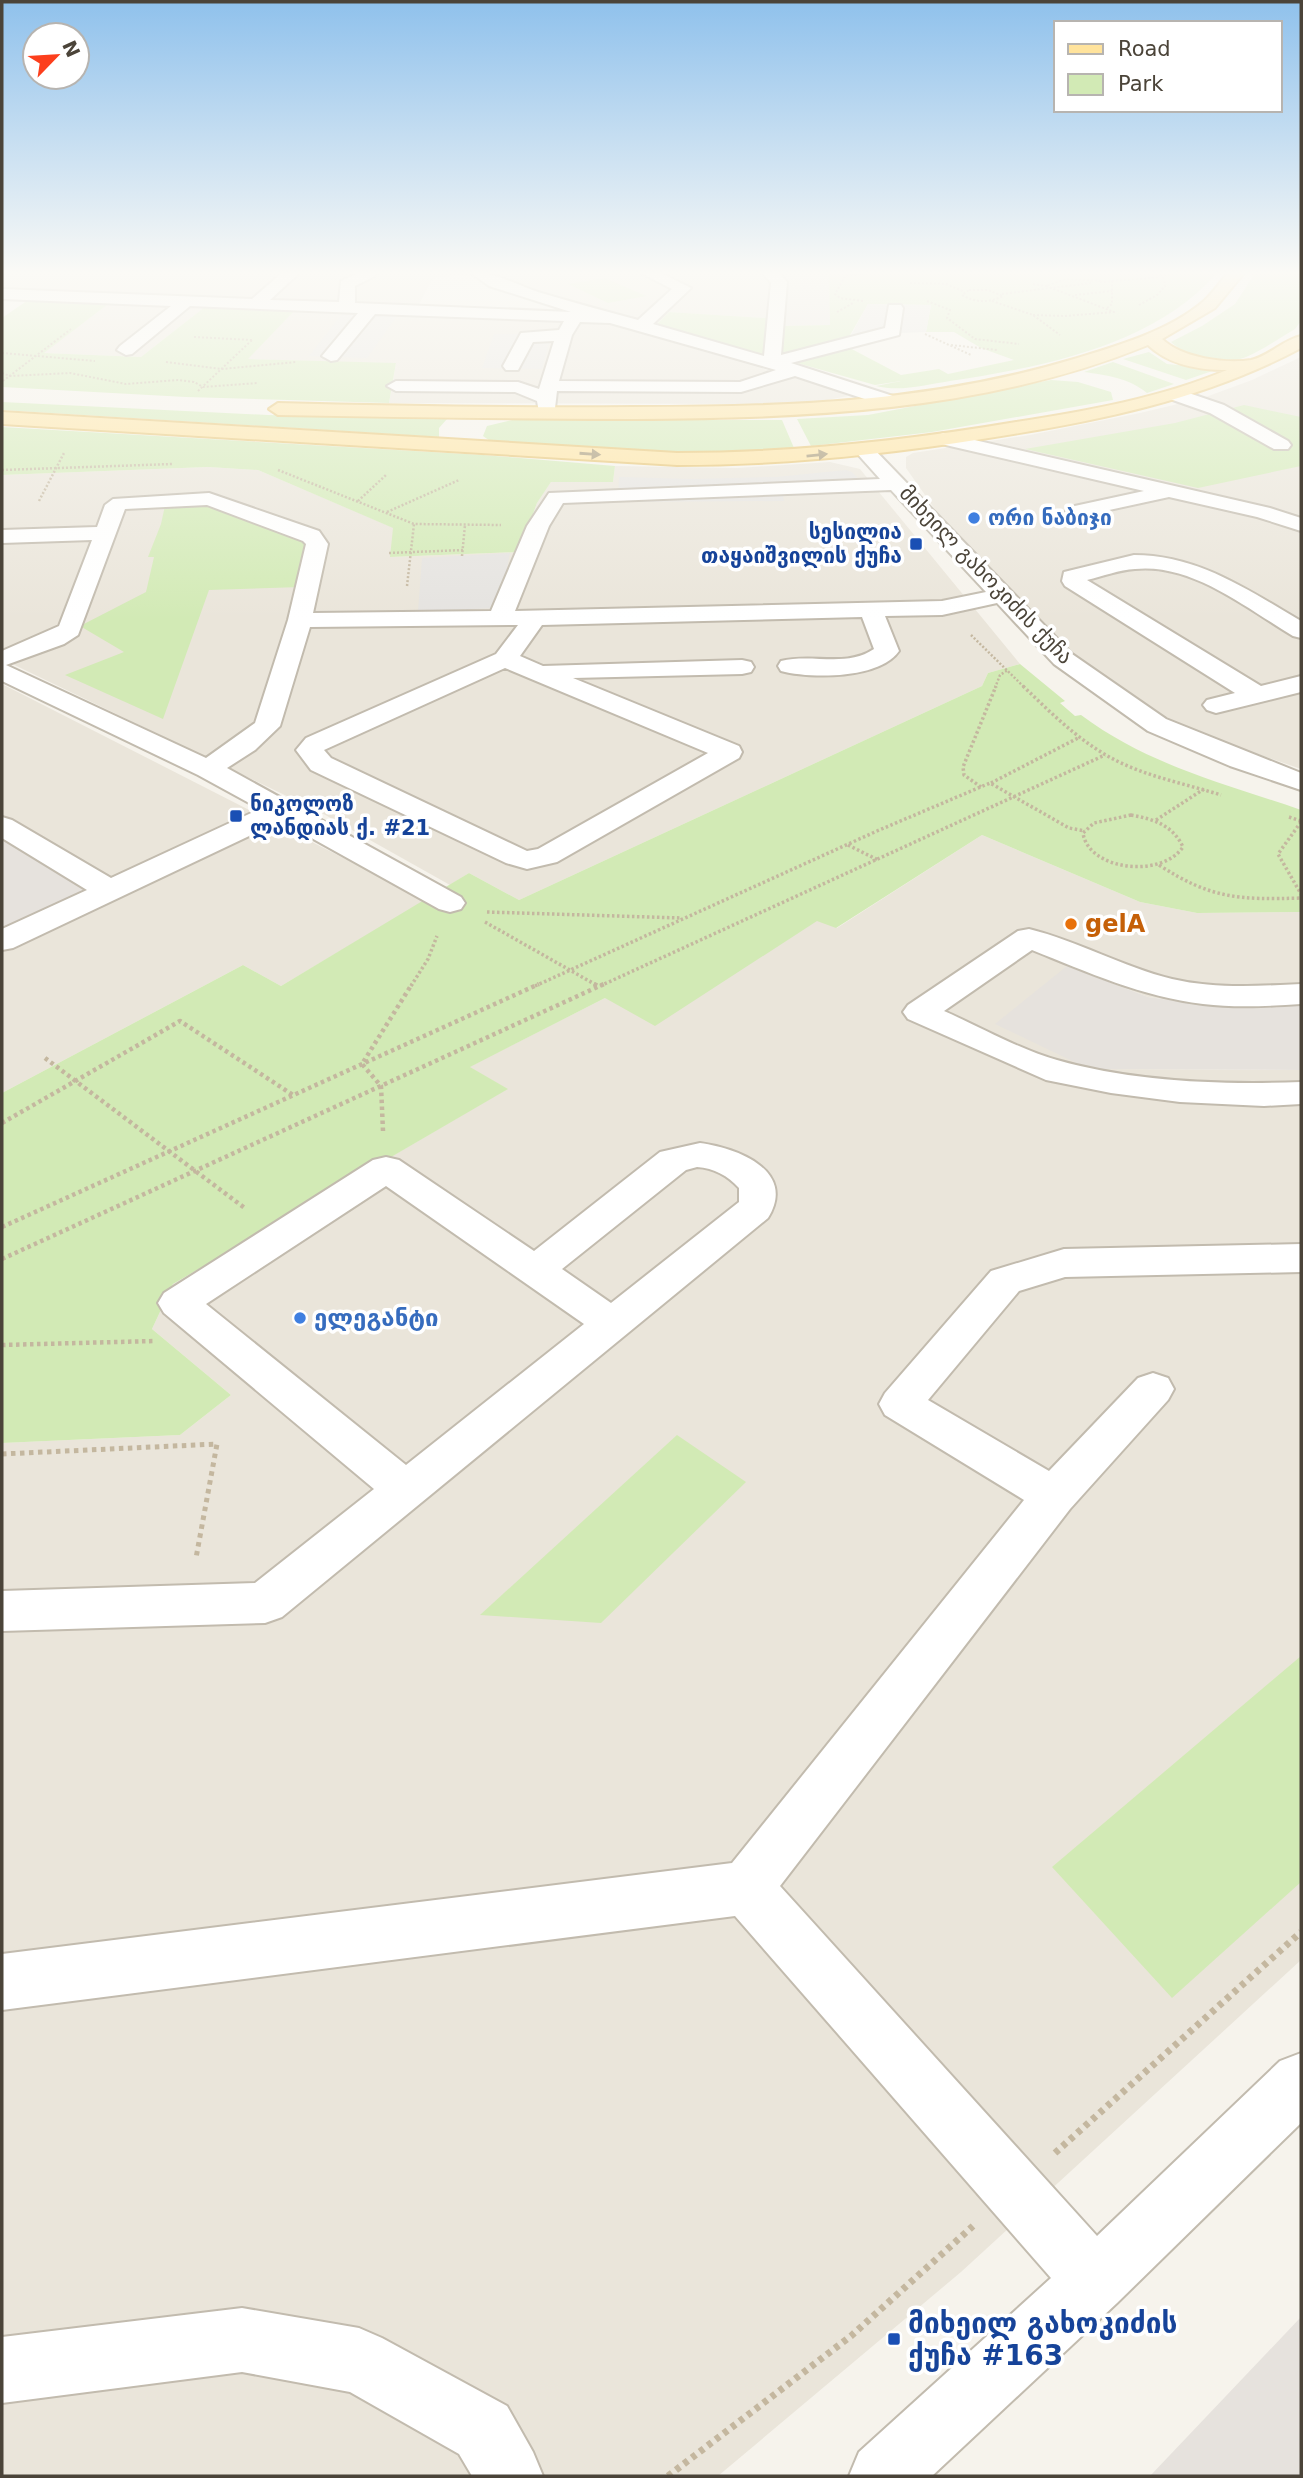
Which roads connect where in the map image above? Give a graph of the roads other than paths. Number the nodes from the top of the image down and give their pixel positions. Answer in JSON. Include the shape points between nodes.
{"nodes":[{"id":1,"x":522,"y":389,"type":"edge"},
{"id":2,"x":550,"y":389,"type":"edge"},
{"id":3,"x":714,"y":389,"type":"edge"},
{"id":4,"x":852,"y":389,"type":"edge"},
{"id":5,"x":957,"y":389,"type":"edge"},
{"id":6,"x":1191,"y":389,"type":"edge"},
{"id":7,"x":1177,"y":394,"type":"junction"},
{"id":8,"x":547,"y":399,"type":"junction"},
{"id":9,"x":890,"y":401,"type":"junction"},
{"id":10,"x":264,"y":409,"type":"dead end"},
{"id":11,"x":507,"y":414,"type":"junction"},
{"id":12,"x":2,"y":418,"type":"edge"},
{"id":13,"x":944,"y":439,"type":"junction"},
{"id":14,"x":1281,"y":445,"type":"dead end"},
{"id":15,"x":473,"y":447,"type":"junction"},
{"id":16,"x":864,"y":450,"type":"junction"},
{"id":17,"x":899,"y":484,"type":"junction"},
{"id":18,"x":1172,"y":492,"type":"junction"},
{"id":19,"x":1077,"y":511,"type":"dead end"},
{"id":20,"x":1297,"y":521,"type":"edge"},
{"id":21,"x":106,"y":533,"type":"junction"},
{"id":22,"x":2,"y":536,"type":"edge"},
{"id":23,"x":1002,"y":595,"type":"junction"},
{"id":24,"x":871,"y":610,"type":"junction"},
{"id":25,"x":500,"y":618,"type":"junction"},
{"id":26,"x":300,"y":620,"type":"junction"},
{"id":27,"x":1301,"y":631,"type":"edge"},
{"id":28,"x":521,"y":639,"type":"junction"},
{"id":29,"x":335,"y":642,"type":"dead end"},
{"id":30,"x":2,"y":659,"type":"edge"},
{"id":31,"x":790,"y":666,"type":"dead end"},
{"id":32,"x":742,"y":667,"type":"dead end"},
{"id":33,"x":535,"y":671,"type":"junction"},
{"id":34,"x":2,"y":673,"type":"edge"},
{"id":35,"x":1301,"y":684,"type":"edge"},
{"id":36,"x":1257,"y":695,"type":"junction"},
{"id":37,"x":1216,"y":705,"type":"dead end"},
{"id":38,"x":208,"y":769,"type":"junction"},
{"id":39,"x":1301,"y":782,"type":"edge"},
{"id":40,"x":281,"y":810,"type":"junction"},
{"id":41,"x":2,"y":827,"type":"edge"},
{"id":42,"x":109,"y":890,"type":"junction"},
{"id":43,"x":452,"y":904,"type":"road end"},
{"id":44,"x":2,"y":941,"type":"edge"},
{"id":45,"x":1301,"y":994,"type":"edge"},
{"id":46,"x":1301,"y":1093,"type":"edge"},
{"id":47,"x":1301,"y":1258,"type":"edge"},
{"id":48,"x":535,"y":1270,"type":"junction"},
{"id":49,"x":613,"y":1324,"type":"junction"},
{"id":50,"x":1153,"y":1389,"type":"dead end"},
{"id":51,"x":406,"y":1490,"type":"junction"},
{"id":52,"x":1054,"y":1496,"type":"junction"},
{"id":53,"x":2,"y":1611,"type":"edge"},
{"id":54,"x":746,"y":1888,"type":"junction"},
{"id":55,"x":2,"y":1982,"type":"edge"},
{"id":56,"x":1301,"y":2082,"type":"edge"},
{"id":57,"x":1095,"y":2281,"type":"junction"},
{"id":58,"x":2,"y":2370,"type":"edge"},
{"id":59,"x":509,"y":2476,"type":"edge"},
{"id":60,"x":883,"y":2476,"type":"edge"}],
"edges":[{"from":1,"to":8,"type":"street"},
{"from":2,"to":8,"type":"street"},
{"from":3,"to":8,"type":"street"},
{"from":4,"to":9,"type":"street"},
{"from":5,"to":9,"type":"main road"},
{"from":6,"to":7,"type":"main road"},
{"from":7,"to":13,"type":"main road","via":[[1126,399]]},
{"from":7,"to":14,"type":"street","via":[[1216,409]]},
{"from":8,"to":9,"type":"main road","via":[[785,412]]},
{"from":8,"to":11,"type":"main road"},
{"from":10,"to":11,"type":"main road"},
{"from":11,"to":15,"type":"main road","via":[[463,425],[461,434]]},
{"from":12,"to":15,"type":"main road"},
{"from":13,"to":16,"type":"main road"},
{"from":13,"to":18,"type":"street"},
{"from":15,"to":16,"type":"main road","one_way":true,"via":[[689,460]]},
{"from":16,"to":17,"type":"street","name":"მიხეილ გახოკიძის ქუჩა"},
{"from":17,"to":23,"type":"street","name":"მიხეილ გახოკიძის ქუჩა"},
{"from":17,"to":25,"type":"street","via":[[556,497],[538,526]]},
{"from":18,"to":19,"type":"street"},
{"from":18,"to":20,"type":"street"},
{"from":21,"to":22,"type":"street"},
{"from":21,"to":26,"type":"street","via":[[120,503],[202,498],[311,536],[317,544]]},
{"from":21,"to":30,"type":"street","via":[[70,630]]},
{"from":23,"to":24,"type":"street","via":[[942,608]]},
{"from":23,"to":39,"type":"street","name":"მიხეილ გახოკიძის ქუჩა","via":[[1063,659],[1157,725]]},
{"from":24,"to":28,"type":"street"},
{"from":24,"to":31,"type":"street","via":[[887,651],[877,660],[859,665]]},
{"from":25,"to":26,"type":"street"},
{"from":25,"to":28,"type":"street"},
{"from":26,"to":38,"type":"street","via":[[267,726]]},
{"from":27,"to":36,"type":"street","via":[[1217,581],[1155,562],[1134,562],[1072,577]]},
{"from":28,"to":29,"type":"street"},
{"from":28,"to":33,"type":"street"},
{"from":28,"to":33,"type":"street","via":[[309,750],[313,757],[527,860],[547,856],[729,752]]},
{"from":32,"to":33,"type":"street"},
{"from":34,"to":38,"type":"street"},
{"from":35,"to":36,"type":"street"},
{"from":36,"to":37,"type":"street"},
{"from":38,"to":40,"type":"street"},
{"from":40,"to":42,"type":"street"},
{"from":40,"to":43,"type":"street"},
{"from":41,"to":42,"type":"street"},
{"from":42,"to":44,"type":"street"},
{"from":45,"to":46,"type":"street","via":[[1237,997],[1189,992],[1147,983],[1029,938],[920,1012],[1046,1069],[1180,1091]]},
{"from":47,"to":52,"type":"street","via":[[1064,1264],[1005,1282],[900,1404]]},
{"from":48,"to":49,"type":"street"},
{"from":48,"to":49,"type":"street","via":[[673,1161],[699,1155],[715,1157],[752,1176],[762,1199],[755,1209]]},
{"from":48,"to":51,"type":"street","via":[[386,1169],[178,1303]]},
{"from":49,"to":51,"type":"street"},
{"from":50,"to":52,"type":"street"},
{"from":51,"to":53,"type":"street","via":[[265,1603]]},
{"from":52,"to":54,"type":"street"},
{"from":54,"to":55,"type":"street"},
{"from":54,"to":57,"type":"street"},
{"from":56,"to":57,"type":"street"},
{"from":57,"to":60,"type":"street"},
{"from":58,"to":59,"type":"street","via":[[242,2340],[359,2361],[483,2430]]}]}
